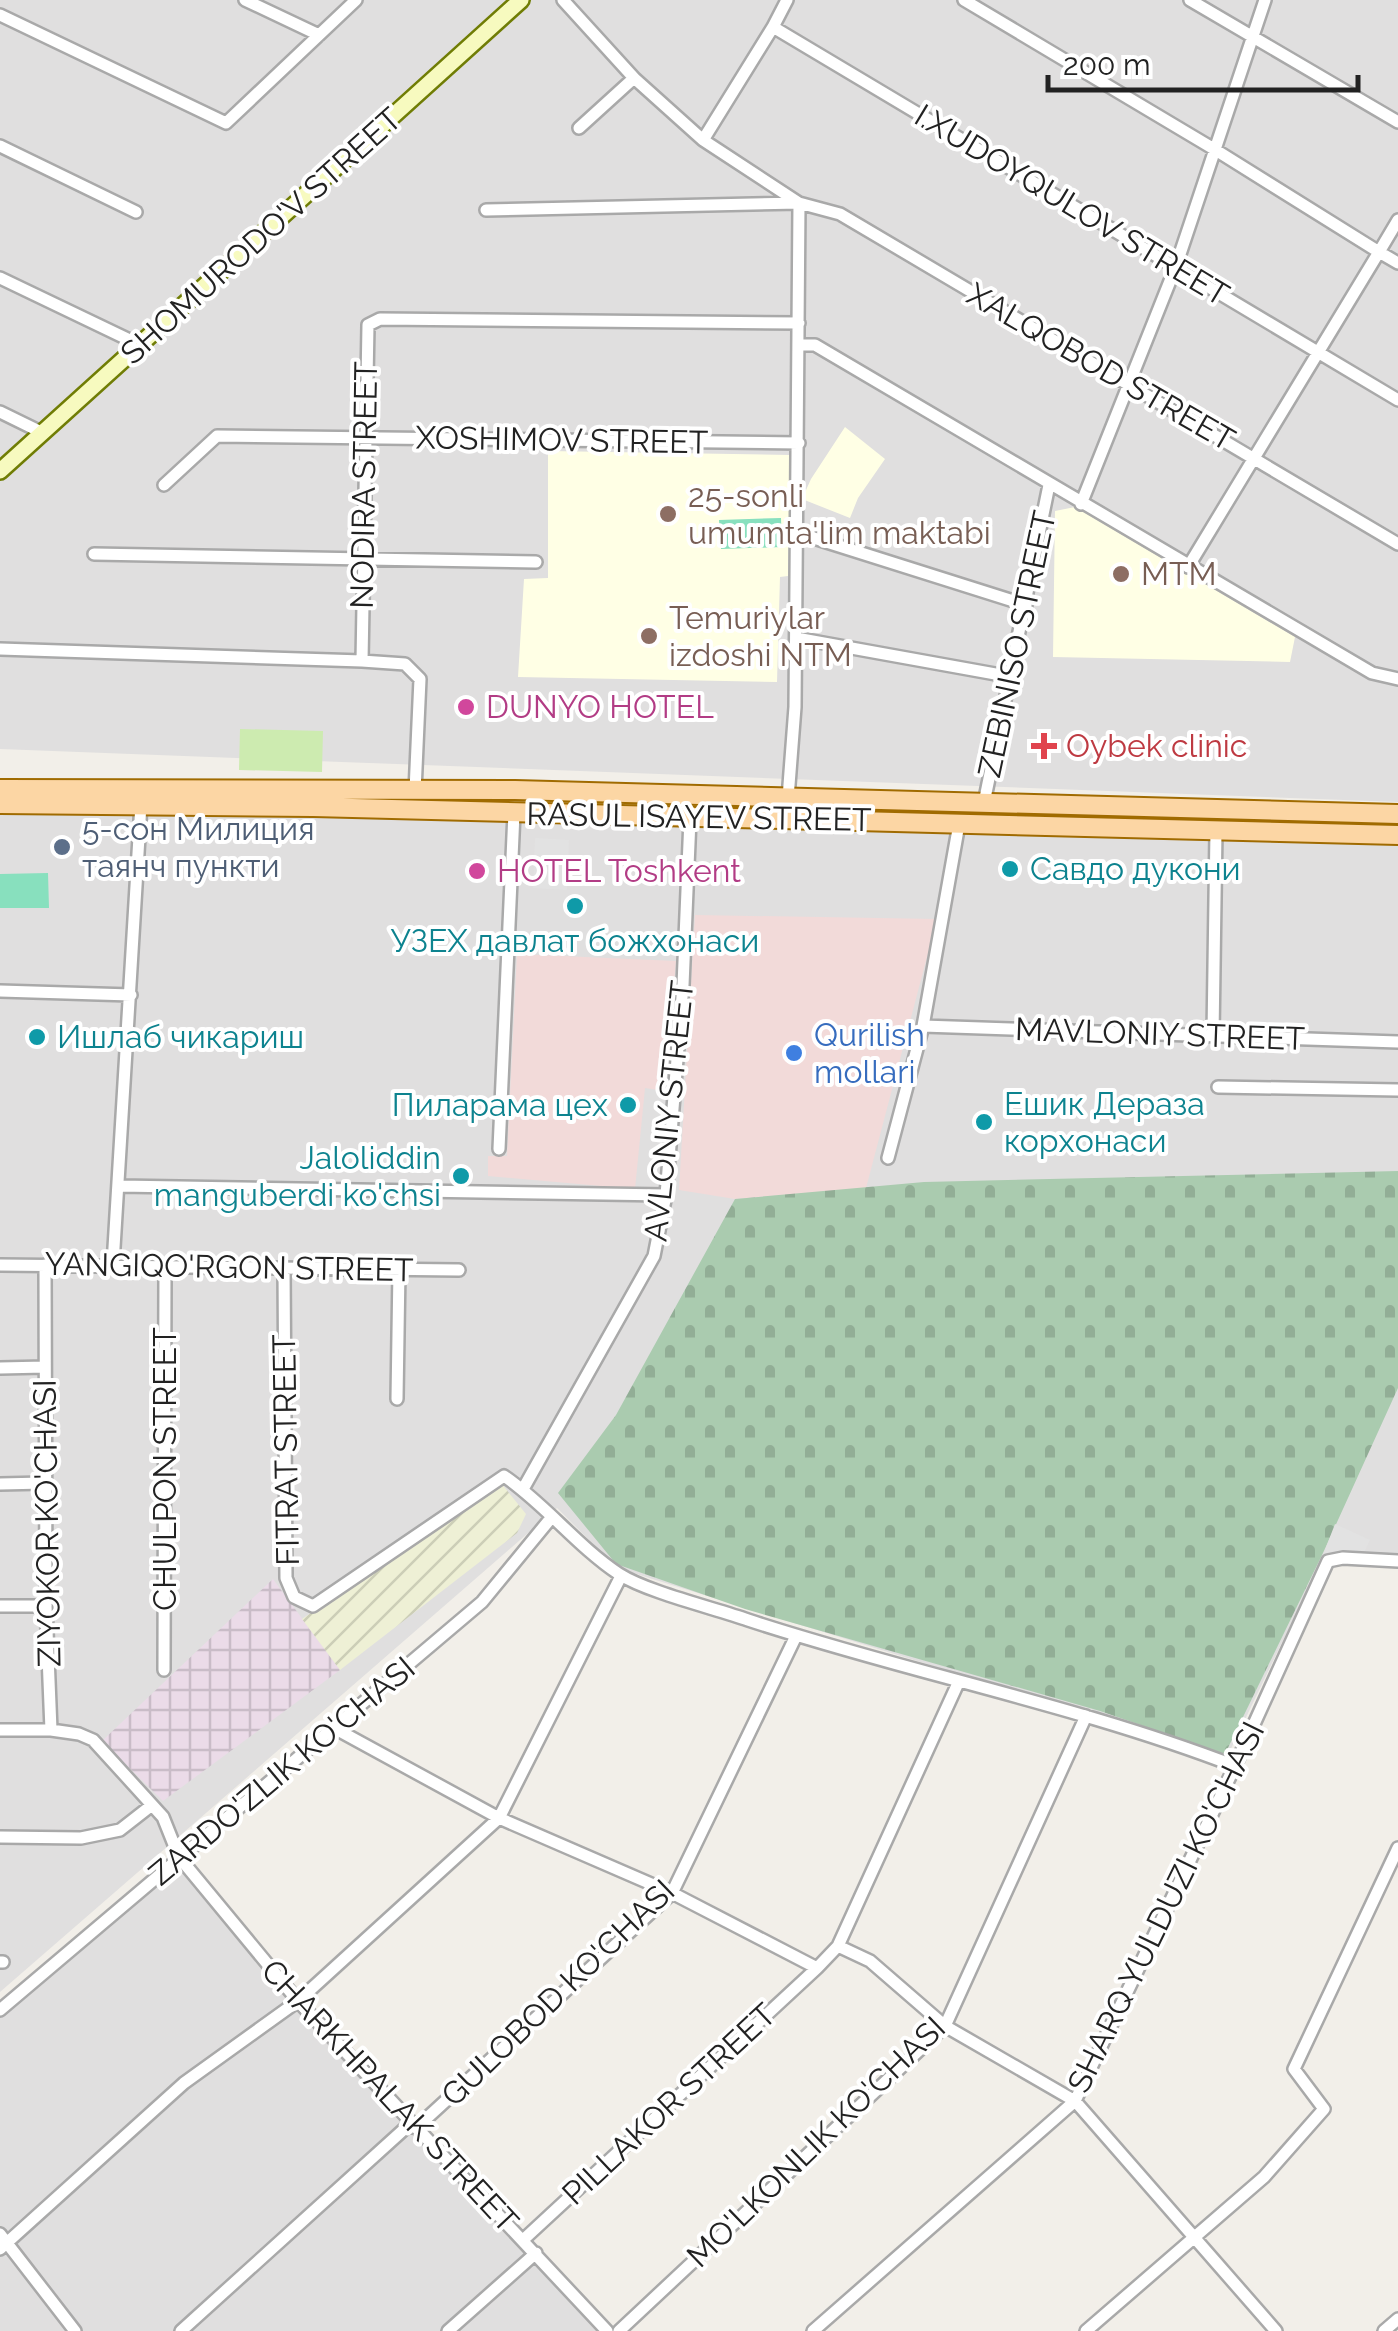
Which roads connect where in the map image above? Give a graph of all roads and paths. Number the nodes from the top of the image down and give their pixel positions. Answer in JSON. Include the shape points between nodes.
{"nodes":[{"id":1,"x":246,"y":0,"type":"edge"},
{"id":2,"x":356,"y":0,"type":"edge"},
{"id":3,"x":521,"y":0,"type":"edge"},
{"id":4,"x":563,"y":0,"type":"edge"},
{"id":5,"x":788,"y":0,"type":"edge"},
{"id":6,"x":964,"y":0,"type":"edge"},
{"id":7,"x":1190,"y":0,"type":"edge"},
{"id":8,"x":1265,"y":0,"type":"edge"},
{"id":9,"x":0,"y":16,"type":"edge"},
{"id":10,"x":773,"y":27,"type":"junction"},
{"id":11,"x":319,"y":35,"type":"junction"},
{"id":12,"x":1251,"y":37,"type":"junction"},
{"id":13,"x":634,"y":78,"type":"junction"},
{"id":14,"x":1398,"y":122,"type":"edge"},
{"id":15,"x":579,"y":128,"type":"dead end"},
{"id":16,"x":703,"y":140,"type":"junction"},
{"id":17,"x":0,"y":146,"type":"edge"},
{"id":18,"x":1214,"y":149,"type":"junction"},
{"id":19,"x":800,"y":202,"type":"junction"},
{"id":20,"x":486,"y":210,"type":"dead end"},
{"id":21,"x":136,"y":212,"type":"dead end"},
{"id":22,"x":1398,"y":220,"type":"edge"},
{"id":23,"x":1379,"y":252,"type":"junction"},
{"id":24,"x":1398,"y":263,"type":"edge"},
{"id":25,"x":1176,"y":266,"type":"junction"},
{"id":26,"x":0,"y":278,"type":"edge"},
{"id":27,"x":799,"y":322,"type":"junction"},
{"id":28,"x":799,"y":345,"type":"junction"},
{"id":29,"x":140,"y":346,"type":"junction"},
{"id":30,"x":1317,"y":351,"type":"junction"},
{"id":31,"x":1130,"y":384,"type":"junction"},
{"id":32,"x":1398,"y":400,"type":"edge"},
{"id":33,"x":0,"y":412,"type":"edge"},
{"id":34,"x":43,"y":433,"type":"junction"},
{"id":35,"x":364,"y":437,"type":"junction"},
{"id":36,"x":799,"y":443,"type":"junction"},
{"id":37,"x":1254,"y":457,"type":"junction"},
{"id":38,"x":0,"y":471,"type":"edge"},
{"id":39,"x":164,"y":485,"type":"dead end"},
{"id":40,"x":1049,"y":486,"type":"junction"},
{"id":41,"x":1081,"y":504,"type":"junction"},
{"id":42,"x":798,"y":533,"type":"junction"},
{"id":43,"x":1398,"y":544,"type":"edge"},
{"id":44,"x":94,"y":554,"type":"dead end"},
{"id":45,"x":362,"y":558,"type":"junction"},
{"id":46,"x":536,"y":562,"type":"dead end"},
{"id":47,"x":1188,"y":567,"type":"junction"},
{"id":48,"x":1026,"y":606,"type":"junction"},
{"id":49,"x":796,"y":638,"type":"junction"},
{"id":50,"x":0,"y":649,"type":"edge"},
{"id":51,"x":362,"y":662,"type":"junction"},
{"id":52,"x":1012,"y":677,"type":"junction"},
{"id":53,"x":1398,"y":679,"type":"edge"},
{"id":54,"x":0,"y":789,"type":"edge"},
{"id":55,"x":515,"y":790,"type":"junction"},
{"id":56,"x":415,"y":791,"type":"junction"},
{"id":57,"x":788,"y":798,"type":"junction"},
{"id":58,"x":984,"y":803,"type":"junction"},
{"id":59,"x":0,"y":804,"type":"edge"},
{"id":60,"x":140,"y":804,"type":"junction"},
{"id":61,"x":514,"y":812,"type":"junction"},
{"id":62,"x":1398,"y":814,"type":"edge"},
{"id":63,"x":690,"y":819,"type":"junction"},
{"id":64,"x":959,"y":824,"type":"junction"},
{"id":65,"x":1216,"y":831,"type":"junction"},
{"id":66,"x":1398,"y":835,"type":"edge"},
{"id":67,"x":0,"y":991,"type":"edge"},
{"id":68,"x":131,"y":995,"type":"junction"},
{"id":69,"x":923,"y":1026,"type":"junction"},
{"id":70,"x":1213,"y":1034,"type":"junction"},
{"id":71,"x":1398,"y":1042,"type":"edge"},
{"id":72,"x":1218,"y":1086,"type":"dead end"},
{"id":73,"x":1398,"y":1090,"type":"edge"},
{"id":74,"x":498,"y":1149,"type":"dead end"},
{"id":75,"x":888,"y":1158,"type":"dead end"},
{"id":76,"x":118,"y":1186,"type":"junction"},
{"id":77,"x":666,"y":1195,"type":"junction"},
{"id":78,"x":113,"y":1264,"type":"junction"},
{"id":79,"x":0,"y":1265,"type":"edge"},
{"id":80,"x":45,"y":1265,"type":"junction"},
{"id":81,"x":284,"y":1267,"type":"junction"},
{"id":82,"x":165,"y":1268,"type":"junction"},
{"id":83,"x":399,"y":1269,"type":"junction"},
{"id":84,"x":458,"y":1270,"type":"dead end"},
{"id":85,"x":45,"y":1367,"type":"junction"},
{"id":86,"x":0,"y":1368,"type":"edge"},
{"id":87,"x":396,"y":1399,"type":"dead end"},
{"id":88,"x":0,"y":1484,"type":"edge"},
{"id":89,"x":44,"y":1484,"type":"junction"},
{"id":90,"x":523,"y":1489,"type":"junction"},
{"id":91,"x":551,"y":1518,"type":"junction"},
{"id":92,"x":1398,"y":1561,"type":"edge"},
{"id":93,"x":621,"y":1576,"type":"junction"},
{"id":94,"x":0,"y":1606,"type":"edge"},
{"id":95,"x":46,"y":1606,"type":"junction"},
{"id":96,"x":796,"y":1636,"type":"junction"},
{"id":97,"x":164,"y":1670,"type":"dead end"},
{"id":98,"x":959,"y":1682,"type":"junction"},
{"id":99,"x":1086,"y":1716,"type":"junction"},
{"id":100,"x":334,"y":1728,"type":"junction"},
{"id":101,"x":0,"y":1730,"type":"edge"},
{"id":102,"x":50,"y":1730,"type":"junction"},
{"id":103,"x":1235,"y":1766,"type":"junction"},
{"id":104,"x":152,"y":1805,"type":"junction"},
{"id":105,"x":499,"y":1818,"type":"junction"},
{"id":106,"x":0,"y":1837,"type":"edge"},
{"id":107,"x":1398,"y":1848,"type":"edge"},
{"id":108,"x":179,"y":1857,"type":"junction"},
{"id":109,"x":672,"y":1893,"type":"junction"},
{"id":110,"x":838,"y":1946,"type":"junction"},
{"id":111,"x":816,"y":1968,"type":"junction"},
{"id":112,"x":298,"y":2001,"type":"junction"},
{"id":113,"x":0,"y":2010,"type":"edge"},
{"id":114,"x":945,"y":2026,"type":"junction"},
{"id":115,"x":1074,"y":2102,"type":"junction"},
{"id":116,"x":413,"y":2126,"type":"junction"},
{"id":117,"x":1192,"y":2236,"type":"junction"},
{"id":118,"x":523,"y":2240,"type":"junction"},
{"id":119,"x":2,"y":2242,"type":"edge"},
{"id":120,"x":536,"y":2253,"type":"junction"},
{"id":121,"x":1398,"y":2319,"type":"edge"},
{"id":122,"x":75,"y":2331,"type":"edge"},
{"id":123,"x":181,"y":2331,"type":"edge"},
{"id":124,"x":448,"y":2331,"type":"edge"},
{"id":125,"x":607,"y":2331,"type":"edge"},
{"id":126,"x":619,"y":2331,"type":"edge"},
{"id":127,"x":812,"y":2331,"type":"edge"},
{"id":128,"x":1086,"y":2331,"type":"edge"},
{"id":129,"x":1276,"y":2331,"type":"edge"},
{"id":130,"x":1384,"y":2331,"type":"edge"}],
"edges":[{"from":1,"to":11,"type":"street"},
{"from":2,"to":11,"type":"street"},
{"from":3,"to":29,"type":"street","name":"SHOMURODO'V STREET"},
{"from":4,"to":13,"type":"street"},
{"from":5,"to":10,"type":"street"},
{"from":6,"to":18,"type":"street"},
{"from":7,"to":12,"type":"street"},
{"from":8,"to":12,"type":"street"},
{"from":9,"to":11,"type":"street","via":[[226,123]]},
{"from":10,"to":16,"type":"street"},
{"from":10,"to":25,"type":"street","name":"I.ХUDOYQULOV STREET"},
{"from":12,"to":14,"type":"street"},
{"from":12,"to":18,"type":"street"},
{"from":13,"to":15,"type":"street"},
{"from":13,"to":16,"type":"street"},
{"from":16,"to":19,"type":"street"},
{"from":17,"to":21,"type":"street"},
{"from":18,"to":23,"type":"street"},
{"from":18,"to":25,"type":"street"},
{"from":19,"to":20,"type":"street"},
{"from":19,"to":27,"type":"street"},
{"from":19,"to":31,"type":"street","name":"ХALQOBOD STREET","via":[[840,214]]},
{"from":22,"to":23,"type":"street"},
{"from":23,"to":24,"type":"street"},
{"from":23,"to":30,"type":"street"},
{"from":25,"to":30,"type":"street","name":"I.ХUDOYQULOV STREET"},
{"from":25,"to":31,"type":"street"},
{"from":26,"to":29,"type":"street"},
{"from":27,"to":28,"type":"street"},
{"from":27,"to":35,"type":"street","name":"NODIRA STREET","via":[[373,320]]},
{"from":28,"to":36,"type":"street"},
{"from":28,"to":40,"type":"street","name":"ZEBINISO STREET","via":[[815,344]]},
{"from":29,"to":34,"type":"street","name":"SHOMURODO'V STREET"},
{"from":30,"to":32,"type":"street","name":"I.ХUDOYQULOV STREET"},
{"from":30,"to":37,"type":"street"},
{"from":31,"to":37,"type":"street","name":"ХALQOBOD STREET"},
{"from":31,"to":41,"type":"street"},
{"from":33,"to":34,"type":"street"},
{"from":34,"to":38,"type":"street","name":"SHOMURODO'V STREET"},
{"from":35,"to":36,"type":"street","name":"XOSHIMOV STREET"},
{"from":35,"to":39,"type":"street","name":"XOSHIMOV STREET","via":[[218,436]]},
{"from":35,"to":45,"type":"street","name":"NODIRA STREET"},
{"from":36,"to":42,"type":"street"},
{"from":37,"to":43,"type":"street","name":"ХALQOBOD STREET"},
{"from":37,"to":47,"type":"street"},
{"from":40,"to":41,"type":"street","name":"ZEBINISO STREET"},
{"from":40,"to":48,"type":"street","name":"ZEBINISO STREET"},
{"from":41,"to":47,"type":"street","name":"ZEBINISO STREET"},
{"from":42,"to":48,"type":"street"},
{"from":42,"to":49,"type":"street"},
{"from":44,"to":45,"type":"street"},
{"from":45,"to":46,"type":"street"},
{"from":45,"to":51,"type":"street","name":"NODIRA STREET"},
{"from":47,"to":53,"type":"street","name":"ZEBINISO STREET","via":[[1372,673]]},
{"from":48,"to":52,"type":"street","name":"ZEBINISO STREET"},
{"from":49,"to":52,"type":"street"},
{"from":49,"to":57,"type":"street"},
{"from":50,"to":51,"type":"street"},
{"from":51,"to":56,"type":"street","via":[[404,664],[420,679]]},
{"from":52,"to":58,"type":"street","name":"ZEBINISO STREET"},
{"from":54,"to":56,"type":"main road","name":"RASUL ISAYEV STREET"},
{"from":55,"to":56,"type":"main road","name":"RASUL ISAYEV STREET"},
{"from":55,"to":57,"type":"main road","name":"RASUL ISAYEV STREET"},
{"from":55,"to":61,"type":"main road"},
{"from":57,"to":58,"type":"main road","name":"RASUL ISAYEV STREET"},
{"from":58,"to":62,"type":"main road","name":"RASUL ISAYEV STREET"},
{"from":59,"to":60,"type":"main road","name":"RASUL ISAYEV STREET"},
{"from":60,"to":61,"type":"main road","name":"RASUL ISAYEV STREET"},
{"from":60,"to":68,"type":"street"},
{"from":61,"to":63,"type":"main road","name":"RASUL ISAYEV STREET"},
{"from":61,"to":74,"type":"street"},
{"from":63,"to":64,"type":"main road","name":"RASUL ISAYEV STREET"},
{"from":63,"to":77,"type":"street","name":"AVLONIY STREET"},
{"from":64,"to":65,"type":"main road","name":"RASUL ISAYEV STREET"},
{"from":64,"to":69,"type":"street"},
{"from":65,"to":66,"type":"main road","name":"RASUL ISAYEV STREET"},
{"from":65,"to":70,"type":"street"},
{"from":67,"to":68,"type":"street"},
{"from":68,"to":76,"type":"street"},
{"from":69,"to":70,"type":"street","name":"MAVLONIY STREET"},
{"from":69,"to":75,"type":"street"},
{"from":70,"to":71,"type":"street","name":"MAVLONIY STREET"},
{"from":72,"to":73,"type":"street"},
{"from":76,"to":77,"type":"street"},
{"from":76,"to":78,"type":"street"},
{"from":77,"to":90,"type":"street","name":"AVLONIY STREET","via":[[654,1256]]},
{"from":78,"to":80,"type":"street","name":"YANGIQO'RGON STREET"},
{"from":78,"to":82,"type":"street","name":"YANGIQO'RGON STREET"},
{"from":79,"to":80,"type":"street","name":"YANGIQO'RGON STREET"},
{"from":80,"to":85,"type":"street","name":"ZIYOKOR KO'CHASI"},
{"from":81,"to":82,"type":"street","name":"YANGIQO'RGON STREET"},
{"from":81,"to":83,"type":"street","name":"YANGIQO'RGON STREET"},
{"from":81,"to":90,"type":"street","name":"FITRAT STREET","via":[[286,1578],[294,1597],[313,1606],[504,1476]]},
{"from":82,"to":97,"type":"street","name":"CHULPON STREET"},
{"from":83,"to":84,"type":"street","name":"YANGIQO'RGON STREET"},
{"from":83,"to":87,"type":"street"},
{"from":85,"to":86,"type":"street"},
{"from":85,"to":89,"type":"street","name":"ZIYOKOR KO'CHASI"},
{"from":88,"to":89,"type":"street"},
{"from":89,"to":95,"type":"street","name":"ZIYOKOR KO'CHASI"},
{"from":90,"to":91,"type":"street"},
{"from":91,"to":93,"type":"street"},
{"from":91,"to":100,"type":"street","name":"ZARDO'ZLIK KO'CHASI","via":[[482,1602]]},
{"from":92,"to":103,"type":"street","name":"SHARQ YULDUZI KO'CHASI","via":[[1328,1561]]},
{"from":93,"to":96,"type":"street"},
{"from":93,"to":105,"type":"street"},
{"from":94,"to":95,"type":"street"},
{"from":95,"to":102,"type":"street","name":"ZIYOKOR KO'CHASI"},
{"from":96,"to":98,"type":"street"},
{"from":96,"to":109,"type":"street","name":"GULOBOD KO'CHASI"},
{"from":98,"to":99,"type":"street"},
{"from":98,"to":110,"type":"street"},
{"from":99,"to":103,"type":"street"},
{"from":99,"to":114,"type":"street","name":"MO'LKONLIK KO'CHASI"},
{"from":100,"to":105,"type":"street"},
{"from":100,"to":108,"type":"street","name":"ZARDO'ZLIK KO'CHASI"},
{"from":101,"to":102,"type":"street"},
{"from":102,"to":104,"type":"street","name":"CHARKHPALAK STREET","via":[[94,1740]]},
{"from":103,"to":115,"type":"street","name":"SHARQ YULDUZI KO'CHASI"},
{"from":104,"to":106,"type":"street","via":[[120,1830],[81,1838]]},
{"from":104,"to":108,"type":"street","name":"CHARKHPALAK STREET"},
{"from":105,"to":109,"type":"street"},
{"from":105,"to":112,"type":"street"},
{"from":107,"to":117,"type":"street","via":[[1294,2069],[1324,2109],[1264,2177]]},
{"from":108,"to":112,"type":"street","name":"CHARKHPALAK STREET"},
{"from":108,"to":113,"type":"street","name":"ZARDO'ZLIK KO'CHASI"},
{"from":109,"to":111,"type":"street"},
{"from":109,"to":116,"type":"street","name":"GULOBOD KO'CHASI"},
{"from":110,"to":111,"type":"street","name":"PILLAKOR STREET"},
{"from":110,"to":114,"type":"street","via":[[870,1962]]},
{"from":111,"to":118,"type":"street","name":"PILLAKOR STREET"},
{"from":112,"to":116,"type":"street","name":"CHARKHPALAK STREET"},
{"from":112,"to":119,"type":"street","via":[[184,2083]]},
{"from":114,"to":115,"type":"street"},
{"from":114,"to":126,"type":"street","name":"MO'LKONLIK KO'CHASI"},
{"from":115,"to":117,"type":"street"},
{"from":115,"to":127,"type":"street","name":"SHARQ YULDUZI KO'CHASI"},
{"from":116,"to":118,"type":"street","name":"CHARKHPALAK STREET"},
{"from":116,"to":123,"type":"street","name":"GULOBOD KO'CHASI"},
{"from":117,"to":128,"type":"street"},
{"from":117,"to":129,"type":"street"},
{"from":118,"to":120,"type":"street","name":"CHARKHPALAK STREET"},
{"from":119,"to":122,"type":"street"},
{"from":120,"to":124,"type":"street"},
{"from":120,"to":125,"type":"street","name":"CHARKHPALAK STREET"},
{"from":121,"to":130,"type":"street"}]}
